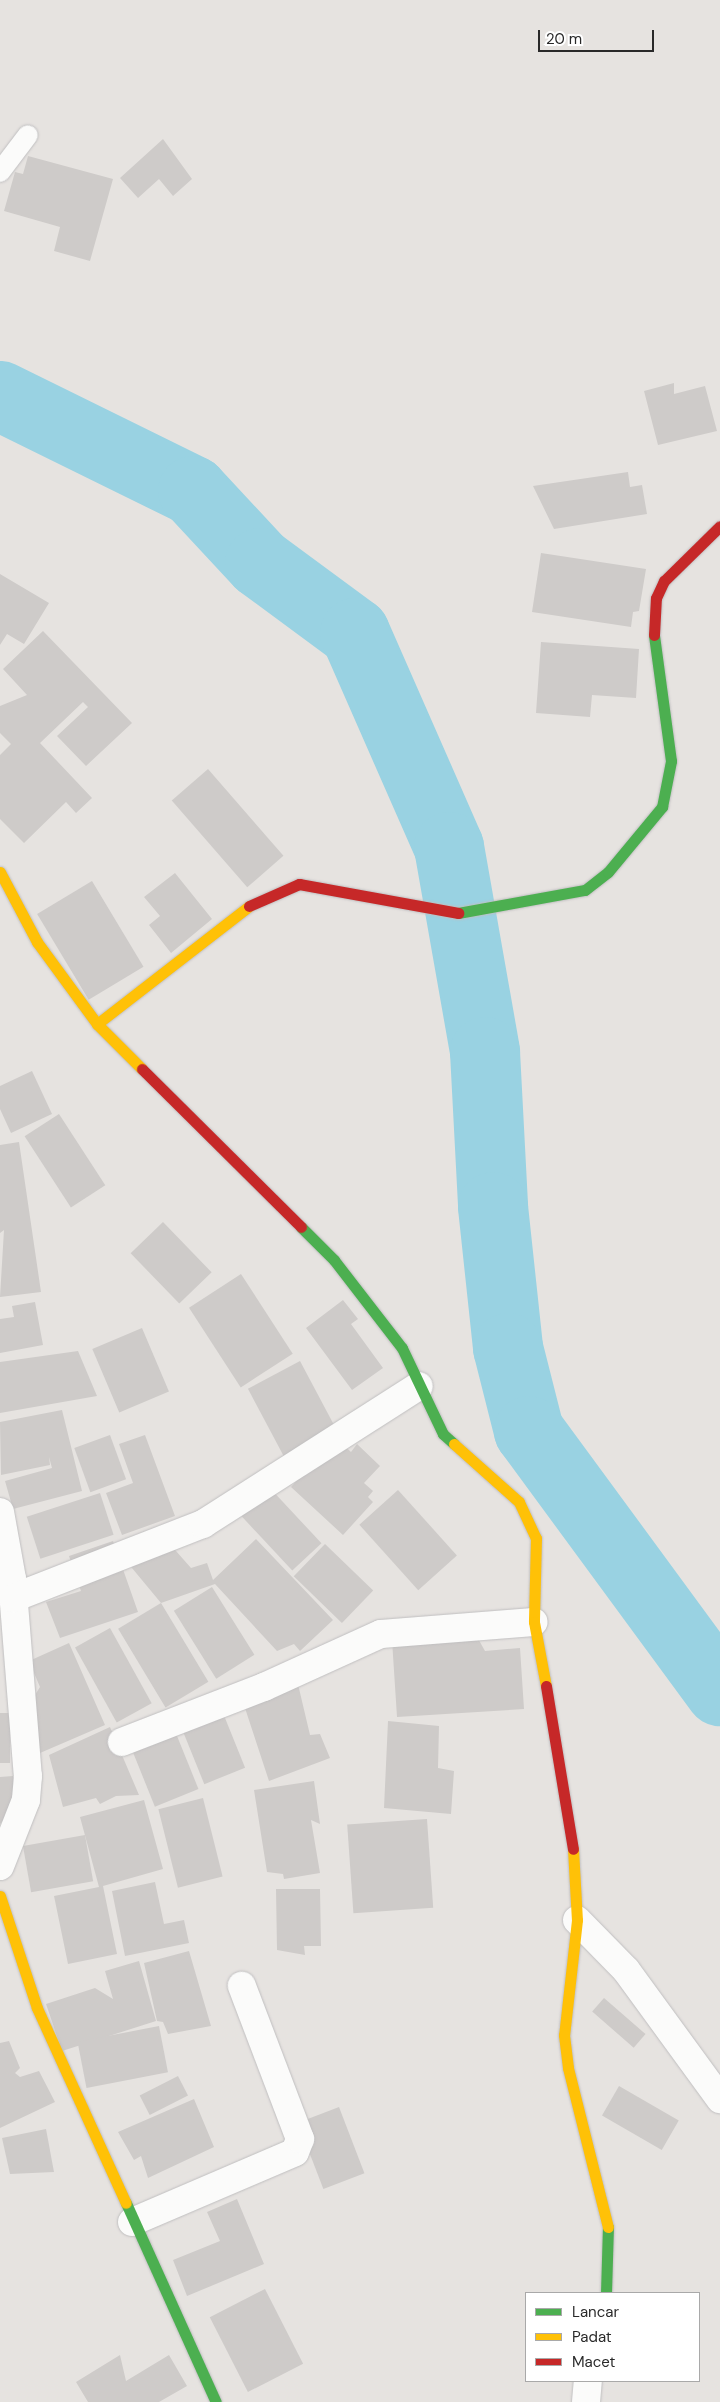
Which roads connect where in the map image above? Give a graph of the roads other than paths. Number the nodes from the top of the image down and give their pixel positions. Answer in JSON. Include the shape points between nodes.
{"nodes":[{"id":1,"x":28,"y":135,"type":"dead end"},
{"id":2,"x":0,"y":172,"type":"edge"},
{"id":3,"x":720,"y":526,"type":"edge"},
{"id":4,"x":0,"y":872,"type":"edge"},
{"id":5,"x":97,"y":1024,"type":"junction"},
{"id":6,"x":419,"y":1386,"type":"junction"},
{"id":7,"x":0,"y":1512,"type":"edge"},
{"id":8,"x":13,"y":1598,"type":"junction"},
{"id":9,"x":534,"y":1622,"type":"junction"},
{"id":10,"x":122,"y":1742,"type":"dead end"},
{"id":11,"x":3,"y":1850,"type":"edge"},
{"id":12,"x":0,"y":1896,"type":"edge"},
{"id":13,"x":577,"y":1920,"type":"junction"},
{"id":14,"x":242,"y":1986,"type":"dead end"},
{"id":15,"x":720,"y":2099,"type":"edge"},
{"id":16,"x":132,"y":2222,"type":"junction"},
{"id":17,"x":606,"y":2292,"type":"edge"},
{"id":18,"x":588,"y":2382,"type":"edge"},
{"id":19,"x":216,"y":2402,"type":"edge"},
{"id":20,"x":586,"y":2402,"type":"edge"}],
"edges":[{"from":1,"to":2,"type":"lane"},
{"from":3,"to":5,"type":"street","via":[[664,581],[656,598],[654,645],[671,761],[662,807],[608,872],[585,890],[452,914],[325,887],[299,884],[279,889],[249,906]]},
{"from":4,"to":5,"type":"street","via":[[37,942]]},
{"from":5,"to":6,"type":"street","via":[[334,1260],[402,1348]]},
{"from":6,"to":8,"type":"street","via":[[202,1524]]},
{"from":6,"to":9,"type":"street","via":[[443,1434],[519,1502],[536,1538]]},
{"from":7,"to":8,"type":"street"},
{"from":8,"to":11,"type":"street","via":[[28,1776],[26,1800]]},
{"from":9,"to":10,"type":"street","via":[[381,1634],[264,1687]]},
{"from":9,"to":13,"type":"street","via":[[572,1833]]},
{"from":12,"to":16,"type":"street","via":[[37,2008]]},
{"from":13,"to":15,"type":"street","via":[[626,1970]]},
{"from":13,"to":17,"type":"street","via":[[564,2035],[568,2068],[608,2212],[610,2276]]},
{"from":14,"to":16,"type":"street","via":[[300,2139],[295,2152]]},
{"from":16,"to":19,"type":"street"},
{"from":18,"to":20,"type":"street"}]}
